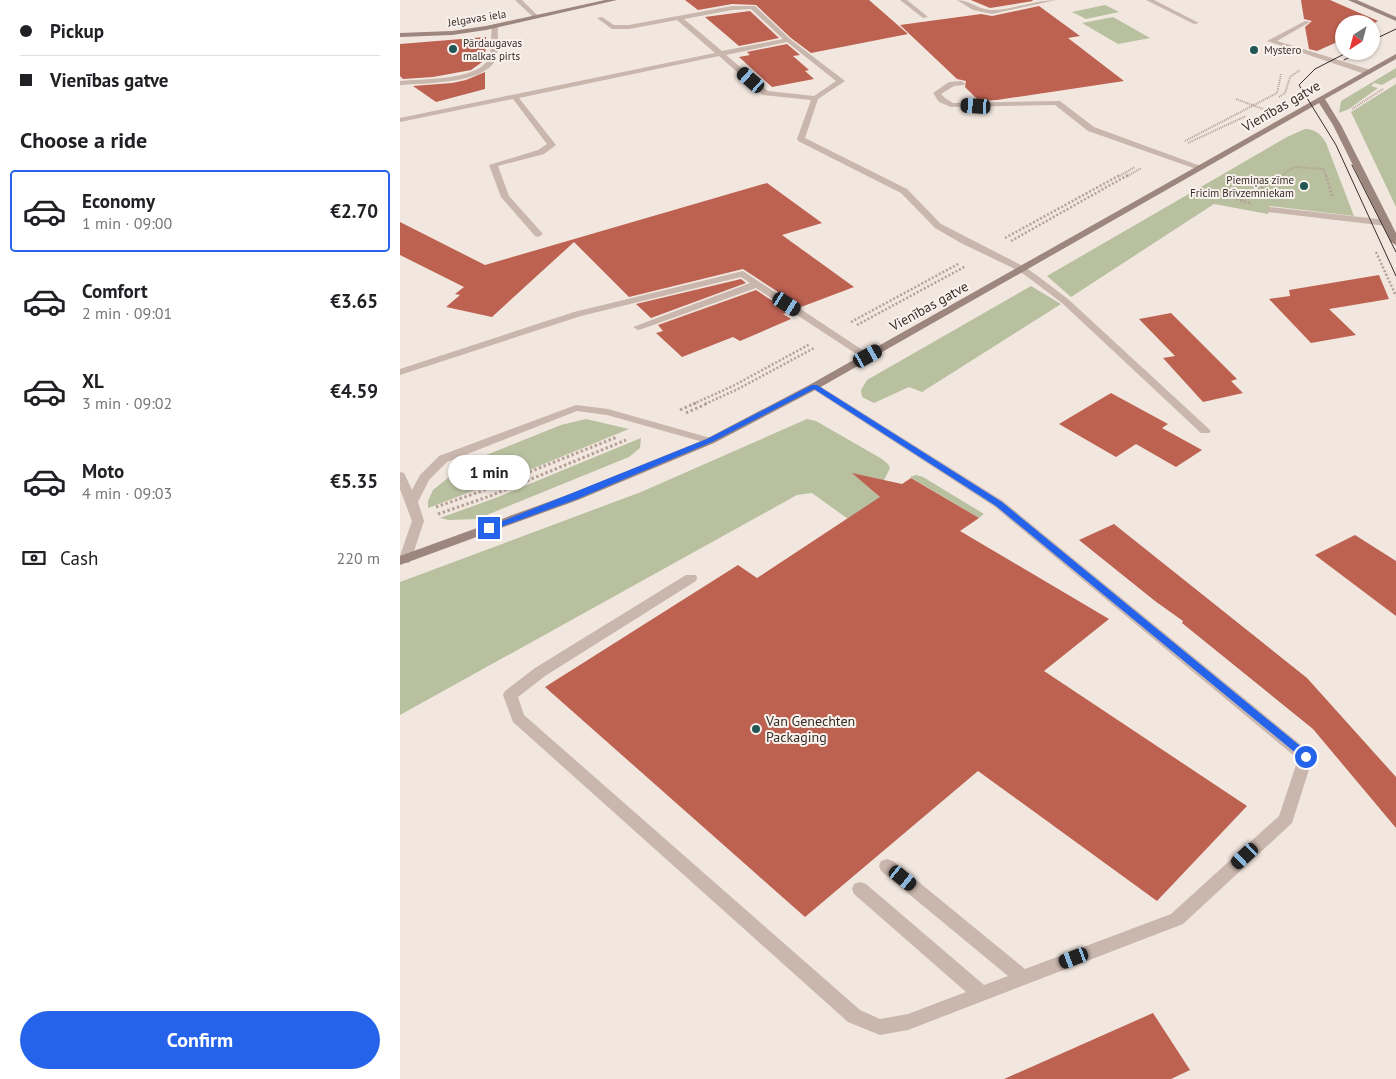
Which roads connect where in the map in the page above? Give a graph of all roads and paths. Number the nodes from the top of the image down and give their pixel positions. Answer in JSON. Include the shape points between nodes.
{"nodes":[{"id":1,"x":518,"y":0,"type":"edge"},
{"id":2,"x":614,"y":0,"type":"edge"},
{"id":3,"x":903,"y":0,"type":"edge"},
{"id":4,"x":960,"y":0,"type":"edge"},
{"id":5,"x":1053,"y":0,"type":"edge"},
{"id":6,"x":1149,"y":0,"type":"edge"},
{"id":7,"x":1351,"y":0,"type":"edge"},
{"id":8,"x":536,"y":17,"type":"junction"},
{"id":9,"x":925,"y":17,"type":"dead end"},
{"id":10,"x":600,"y":18,"type":"dead end"},
{"id":11,"x":679,"y":18,"type":"junction"},
{"id":12,"x":1396,"y":19,"type":"edge"},
{"id":13,"x":1307,"y":22,"type":"dead end"},
{"id":14,"x":1196,"y":23,"type":"dead end"},
{"id":15,"x":495,"y":26,"type":"junction"},
{"id":16,"x":400,"y":35,"type":"edge"},
{"id":17,"x":788,"y":40,"type":"junction"},
{"id":18,"x":721,"y":53,"type":"junction"},
{"id":19,"x":1396,"y":56,"type":"edge"},
{"id":20,"x":1324,"y":58,"type":"junction"},
{"id":21,"x":1368,"y":72,"type":"junction"},
{"id":22,"x":1282,"y":74,"type":"dead end"},
{"id":23,"x":400,"y":83,"type":"edge"},
{"id":24,"x":961,"y":83,"type":"dead end"},
{"id":25,"x":515,"y":97,"type":"junction"},
{"id":26,"x":814,"y":98,"type":"junction"},
{"id":27,"x":1277,"y":98,"type":"dead end"},
{"id":28,"x":1321,"y":99,"type":"junction"},
{"id":29,"x":1236,"y":100,"type":"dead end"},
{"id":30,"x":1269,"y":103,"type":"dead end"},
{"id":31,"x":1252,"y":105,"type":"junction"},
{"id":32,"x":400,"y":120,"type":"edge"},
{"id":33,"x":1162,"y":154,"type":"junction"},
{"id":34,"x":1202,"y":168,"type":"junction"},
{"id":35,"x":1203,"y":188,"type":"dead end"},
{"id":36,"x":1333,"y":203,"type":"dead end"},
{"id":37,"x":1270,"y":210,"type":"dead end"},
{"id":38,"x":1387,"y":223,"type":"junction"},
{"id":39,"x":538,"y":234,"type":"dead end"},
{"id":40,"x":1396,"y":242,"type":"edge"},
{"id":41,"x":986,"y":251,"type":"junction"},
{"id":42,"x":1022,"y":269,"type":"junction"},
{"id":43,"x":757,"y":284,"type":"junction"},
{"id":44,"x":638,"y":327,"type":"dead end"},
{"id":45,"x":834,"y":334,"type":"junction"},
{"id":46,"x":868,"y":356,"type":"junction"},
{"id":47,"x":400,"y":372,"type":"edge"},
{"id":48,"x":814,"y":386,"type":"junction"},
{"id":49,"x":652,"y":426,"type":"junction"},
{"id":50,"x":1205,"y":431,"type":"dead end"},
{"id":51,"x":710,"y":441,"type":"junction"},
{"id":52,"x":400,"y":476,"type":"edge"},
{"id":53,"x":415,"y":512,"type":"junction"},
{"id":54,"x":402,"y":561,"type":"edge"},
{"id":55,"x":691,"y":578,"type":"dead end"},
{"id":56,"x":888,"y":866,"type":"dead end"},
{"id":57,"x":860,"y":889,"type":"dead end"},
{"id":58,"x":1023,"y":978,"type":"junction"},
{"id":59,"x":982,"y":994,"type":"junction"}],
"edges":[{"from":1,"to":8,"type":"street"},
{"from":2,"to":8,"type":"main road","name":"Jelgavas iela"},
{"from":3,"to":9,"type":"street"},
{"from":4,"to":5,"type":"street","via":[[975,9],[992,12]]},
{"from":6,"to":14,"type":"street"},
{"from":7,"to":12,"type":"main road"},
{"from":8,"to":15,"type":"main road","name":"Jelgavas iela"},
{"from":10,"to":11,"type":"street","via":[[612,27],[628,27]]},
{"from":11,"to":17,"type":"street","via":[[752,7]]},
{"from":11,"to":18,"type":"street"},
{"from":13,"to":20,"type":"street","via":[[1271,41]]},
{"from":15,"to":16,"type":"main road","name":"Jelgavas iela","via":[[452,33]]},
{"from":15,"to":23,"type":"street","via":[[494,52],[491,63],[484,70],[472,75]]},
{"from":17,"to":18,"type":"street"},
{"from":17,"to":26,"type":"street","via":[[841,81]]},
{"from":18,"to":25,"type":"street"},
{"from":18,"to":26,"type":"street","via":[[766,93]]},
{"from":19,"to":21,"type":"main road","name":"Vienības gatve"},
{"from":20,"to":21,"type":"street"},
{"from":20,"to":27,"type":"path","via":[[1290,77],[1285,93]]},
{"from":21,"to":28,"type":"main road","name":"Vienības gatve"},
{"from":22,"to":31,"type":"path","via":[[1277,93]]},
{"from":24,"to":33,"type":"street","via":[[952,84],[937,93],[951,105],[1057,103],[1091,129]]},
{"from":25,"to":32,"type":"street"},
{"from":25,"to":39,"type":"street","via":[[552,145],[541,152],[493,165],[506,197]]},
{"from":26,"to":41,"type":"street","via":[[801,139],[904,191],[938,226]]},
{"from":28,"to":34,"type":"main road","name":"Vienības gatve"},
{"from":28,"to":38,"type":"main road"},
{"from":29,"to":31,"type":"path"},
{"from":30,"to":33,"type":"path"},
{"from":31,"to":33,"type":"path"},
{"from":33,"to":34,"type":"street"},
{"from":33,"to":41,"type":"path"},
{"from":33,"to":41,"type":"path"},
{"from":34,"to":42,"type":"main road","name":"Vienības gatve"},
{"from":35,"to":36,"type":"path","via":[[1240,201],[1294,167],[1324,169]]},
{"from":37,"to":38,"type":"street"},
{"from":38,"to":40,"type":"main road"},
{"from":41,"to":42,"type":"street"},
{"from":41,"to":45,"type":"path"},
{"from":41,"to":45,"type":"path"},
{"from":42,"to":46,"type":"main road","name":"Vienības gatve"},
{"from":42,"to":50,"type":"street","via":[[1066,301]]},
{"from":43,"to":44,"type":"street"},
{"from":43,"to":45,"type":"street"},
{"from":43,"to":47,"type":"street","via":[[743,274],[588,311]]},
{"from":45,"to":46,"type":"street"},
{"from":45,"to":49,"type":"path"},
{"from":45,"to":49,"type":"path","via":[[738,389]]},
{"from":46,"to":48,"type":"main road","name":"Vienības gatve"},
{"from":48,"to":51,"type":"main road","name":"Vienības gatve"},
{"from":48,"to":58,"type":"street","via":[[999,504],[1306,757],[1286,819],[1177,919]]},
{"from":49,"to":51,"type":"street"},
{"from":49,"to":53,"type":"path","via":[[479,492]]},
{"from":49,"to":53,"type":"path","via":[[490,496]]},
{"from":49,"to":53,"type":"street","via":[[608,412],[576,408],[443,459],[424,478]]},
{"from":51,"to":54,"type":"main road","name":"Vienības gatve","via":[[574,497]]},
{"from":52,"to":53,"type":"street"},
{"from":53,"to":54,"type":"street"},
{"from":55,"to":59,"type":"street","via":[[540,672],[510,695],[518,718],[854,1016],[880,1027],[908,1022]]},
{"from":56,"to":58,"type":"street"},
{"from":57,"to":59,"type":"street"},
{"from":58,"to":59,"type":"street"}]}
